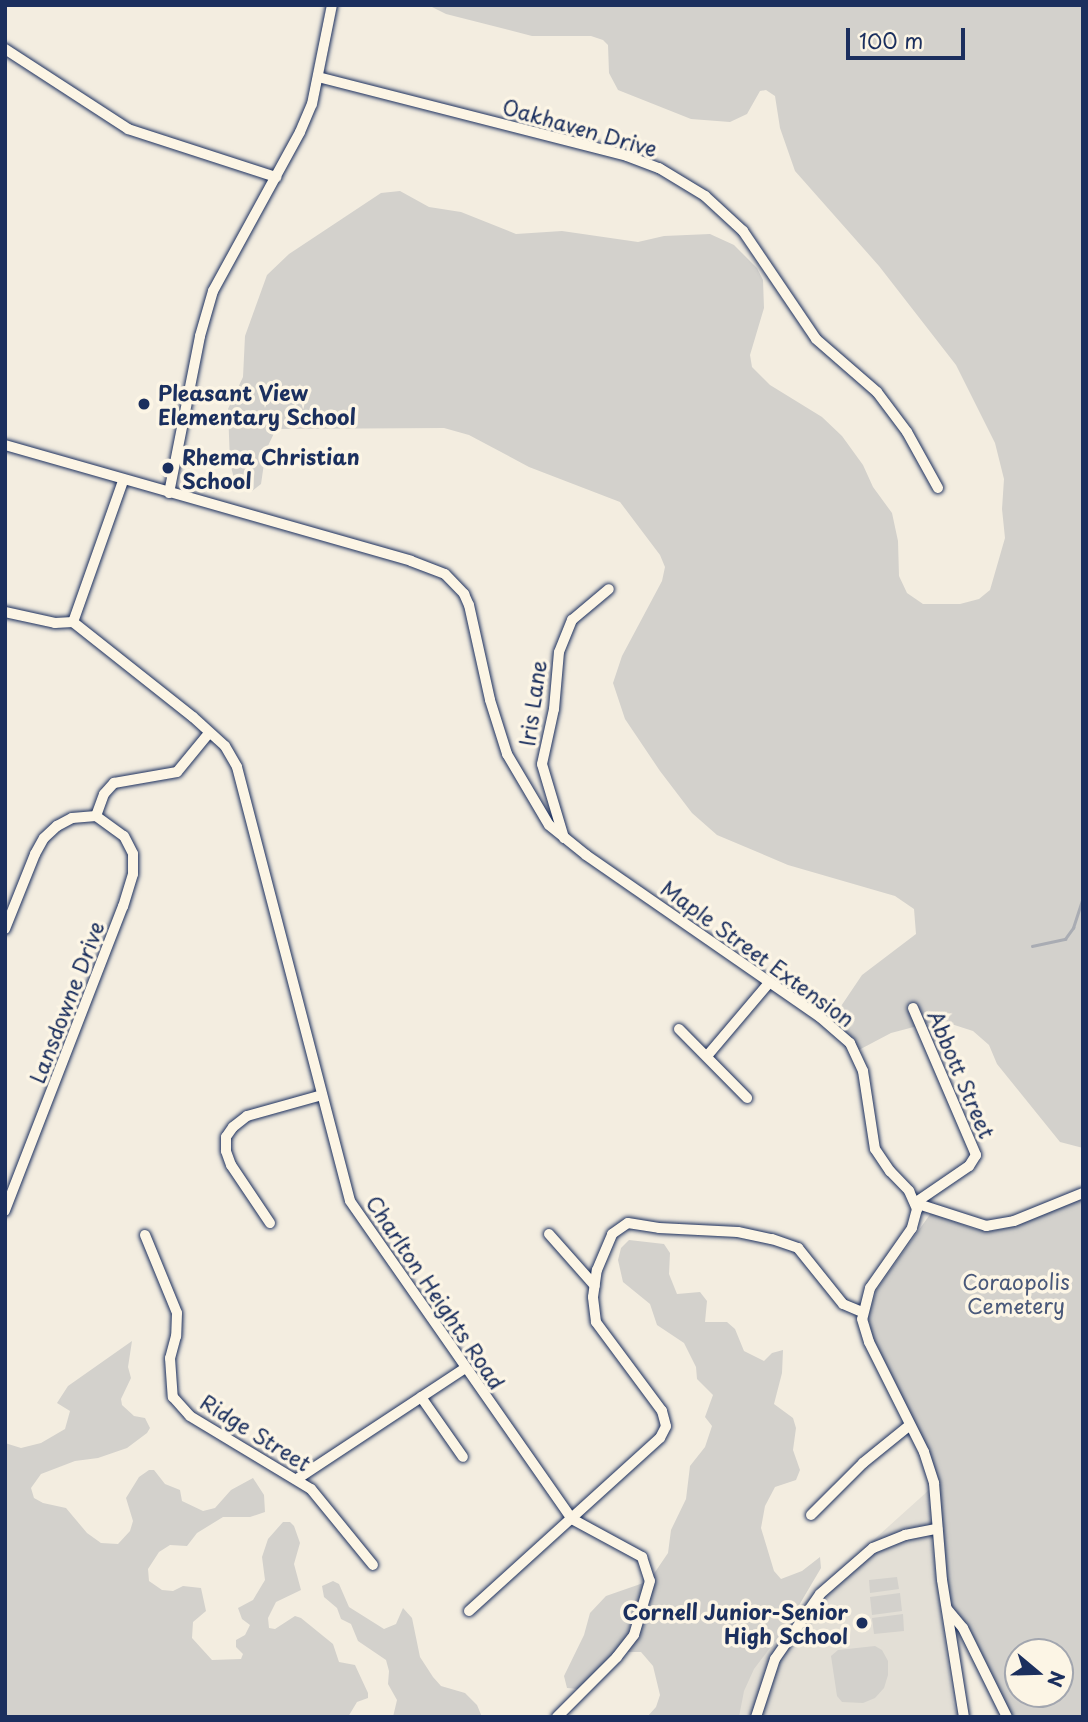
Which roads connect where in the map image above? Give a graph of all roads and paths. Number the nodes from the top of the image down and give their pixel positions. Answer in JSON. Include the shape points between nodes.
{"nodes":[{"id":1,"x":332,"y":5,"type":"edge"},
{"id":2,"x":5,"y":49,"type":"edge"},
{"id":3,"x":318,"y":77,"type":"junction"},
{"id":4,"x":276,"y":177,"type":"junction"},
{"id":5,"x":5,"y":445,"type":"edge"},
{"id":6,"x":124,"y":481,"type":"junction"},
{"id":7,"x":938,"y":488,"type":"dead end"},
{"id":8,"x":169,"y":493,"type":"junction"},
{"id":9,"x":609,"y":589,"type":"dead end"},
{"id":10,"x":5,"y":612,"type":"edge"},
{"id":11,"x":73,"y":622,"type":"junction"},
{"id":12,"x":209,"y":733,"type":"junction"},
{"id":13,"x":96,"y":817,"type":"junction"},
{"id":14,"x":564,"y":838,"type":"junction"},
{"id":15,"x":5,"y":929,"type":"edge"},
{"id":16,"x":769,"y":983,"type":"junction"},
{"id":17,"x":913,"y":1008,"type":"dead end"},
{"id":18,"x":679,"y":1029,"type":"dead end"},
{"id":19,"x":708,"y":1055,"type":"junction"},
{"id":20,"x":322,"y":1095,"type":"junction"},
{"id":21,"x":747,"y":1098,"type":"dead end"},
{"id":22,"x":1083,"y":1193,"type":"edge"},
{"id":23,"x":915,"y":1203,"type":"junction"},
{"id":24,"x":5,"y":1211,"type":"edge"},
{"id":25,"x":270,"y":1223,"type":"dead end"},
{"id":26,"x":549,"y":1234,"type":"dead end"},
{"id":27,"x":145,"y":1235,"type":"dead end"},
{"id":28,"x":594,"y":1286,"type":"junction"},
{"id":29,"x":862,"y":1312,"type":"junction"},
{"id":30,"x":464,"y":1369,"type":"junction"},
{"id":31,"x":421,"y":1397,"type":"junction"},
{"id":32,"x":910,"y":1425,"type":"junction"},
{"id":33,"x":463,"y":1457,"type":"dead end"},
{"id":34,"x":298,"y":1479,"type":"junction"},
{"id":35,"x":811,"y":1515,"type":"dead end"},
{"id":36,"x":572,"y":1519,"type":"junction"},
{"id":37,"x":937,"y":1529,"type":"junction"},
{"id":38,"x":373,"y":1565,"type":"dead end"},
{"id":39,"x":946,"y":1607,"type":"junction"},
{"id":40,"x":469,"y":1611,"type":"dead end"},
{"id":41,"x":557,"y":1717,"type":"edge"},
{"id":42,"x":756,"y":1717,"type":"edge"},
{"id":43,"x":964,"y":1717,"type":"edge"},
{"id":44,"x":1007,"y":1717,"type":"edge"}],
"edges":[{"from":1,"to":3,"type":"street"},
{"from":2,"to":4,"type":"street","via":[[128,129]]},
{"from":3,"to":4,"type":"street","via":[[300,132]]},
{"from":3,"to":7,"type":"street","name":"Oakhaven Drive","via":[[627,156],[659,168],[705,196],[743,231],[817,339],[877,392],[907,432]]},
{"from":4,"to":8,"type":"street","via":[[214,291],[200,336]]},
{"from":5,"to":6,"type":"street","name":"Maple Street Extension"},
{"from":6,"to":8,"type":"street","name":"Maple Street Extension"},
{"from":6,"to":11,"type":"street"},
{"from":8,"to":14,"type":"street","name":"Maple Street Extension","via":[[431,567],[456,583],[470,605],[490,701],[507,754],[542,816]]},
{"from":9,"to":14,"type":"street","name":"Iris Lane","via":[[572,620],[559,652],[554,709],[542,764]]},
{"from":10,"to":11,"type":"street","via":[[55,624]]},
{"from":11,"to":12,"type":"street","name":"Charlton Heights Road"},
{"from":12,"to":13,"type":"street","via":[[177,772],[114,783],[104,794]]},
{"from":12,"to":20,"type":"street","name":"Charlton Heights Road","via":[[225,746],[237,768]]},
{"from":13,"to":15,"type":"street","via":[[72,818],[44,838]]},
{"from":13,"to":24,"type":"street","name":"Lansdowne Drive","via":[[124,836],[133,854],[133,874]]},
{"from":14,"to":16,"type":"street","name":"Maple Street Extension"},
{"from":16,"to":19,"type":"street"},
{"from":16,"to":23,"type":"street","name":"Maple Street Extension","via":[[850,1043],[863,1071],[876,1149]]},
{"from":17,"to":23,"type":"street","name":"Abbott Street","via":[[976,1155],[970,1166]]},
{"from":18,"to":19,"type":"street"},
{"from":19,"to":21,"type":"street"},
{"from":20,"to":25,"type":"street","via":[[247,1116],[226,1137],[231,1165]]},
{"from":20,"to":30,"type":"street","name":"Charlton Heights Road","via":[[350,1201]]},
{"from":22,"to":23,"type":"street","via":[[1014,1221],[986,1226]]},
{"from":23,"to":29,"type":"street","via":[[912,1228],[875,1280]]},
{"from":26,"to":28,"type":"street"},
{"from":27,"to":34,"type":"street","name":"Ridge Street","via":[[177,1312],[170,1358],[173,1397],[190,1416]]},
{"from":28,"to":29,"type":"street","via":[[612,1234],[628,1223],[738,1231],[798,1248],[843,1304]]},
{"from":28,"to":36,"type":"street","via":[[596,1322],[662,1411],[666,1426],[660,1438]]},
{"from":29,"to":32,"type":"street","via":[[869,1342]]},
{"from":30,"to":31,"type":"street"},
{"from":30,"to":36,"type":"street","name":"Charlton Heights Road"},
{"from":31,"to":33,"type":"street"},
{"from":31,"to":34,"type":"street"},
{"from":32,"to":35,"type":"street"},
{"from":32,"to":37,"type":"street","via":[[932,1474]]},
{"from":34,"to":38,"type":"street","name":"Ridge Street"},
{"from":36,"to":40,"type":"street"},
{"from":36,"to":41,"type":"street","via":[[642,1558],[650,1581],[634,1635]]},
{"from":37,"to":39,"type":"street"},
{"from":37,"to":42,"type":"street","via":[[873,1548],[820,1594],[775,1659]]},
{"from":39,"to":43,"type":"street"},
{"from":39,"to":44,"type":"street","via":[[963,1628]]}]}
